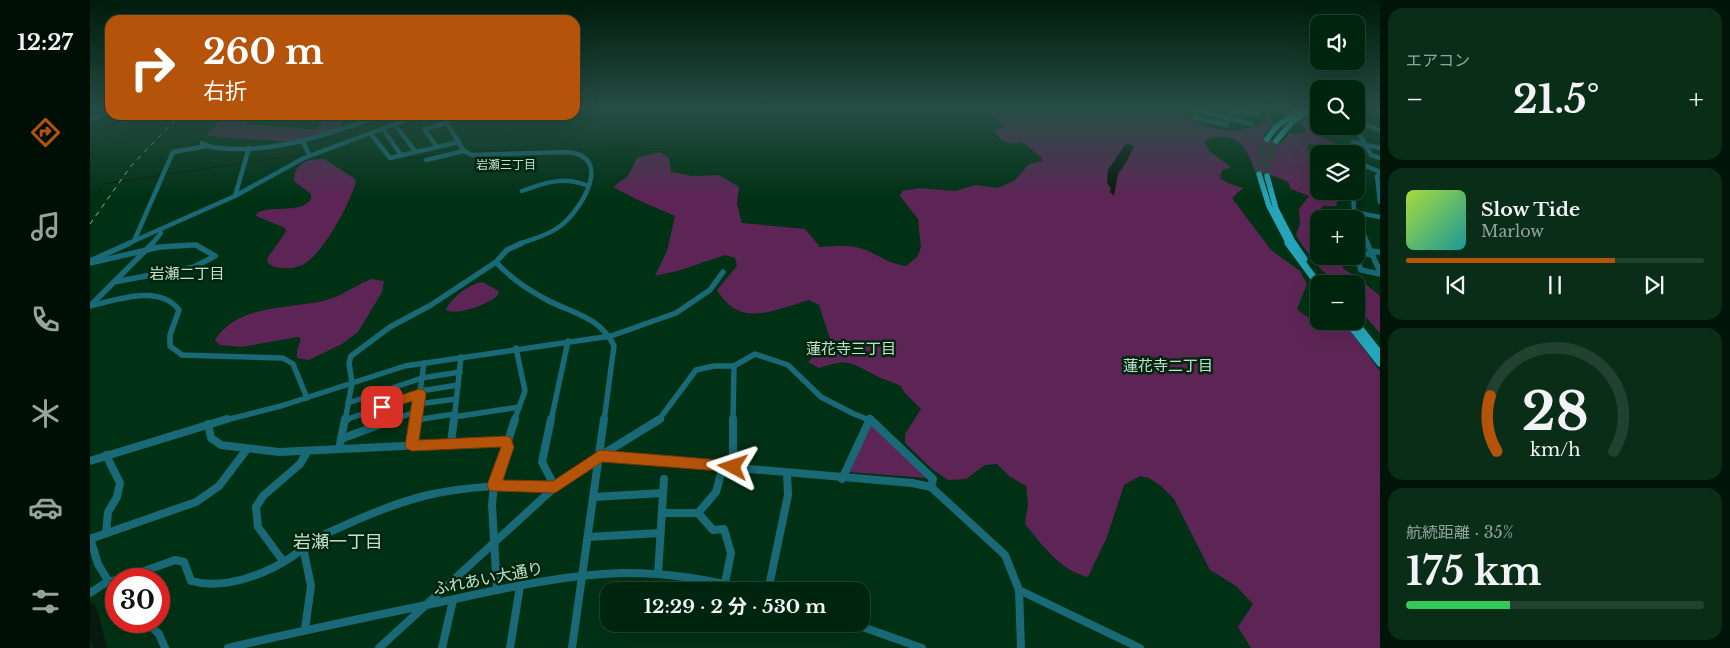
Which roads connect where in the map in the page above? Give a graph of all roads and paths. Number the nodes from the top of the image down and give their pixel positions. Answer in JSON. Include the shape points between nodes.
{"nodes":[{"id":1,"x":317,"y":138,"type":"edge"},
{"id":2,"x":359,"y":138,"type":"edge"},
{"id":3,"x":374,"y":138,"type":"edge"},
{"id":4,"x":389,"y":138,"type":"edge"},
{"id":5,"x":405,"y":138,"type":"edge"},
{"id":6,"x":431,"y":138,"type":"edge"},
{"id":7,"x":457,"y":138,"type":"edge"},
{"id":8,"x":1278,"y":138,"type":"edge"},
{"id":9,"x":1363,"y":138,"type":"edge"},
{"id":10,"x":1276,"y":141,"type":"tunnel mouth"},
{"id":11,"x":303,"y":142,"type":"junction"},
{"id":12,"x":459,"y":142,"type":"junction"},
{"id":13,"x":1353,"y":142,"type":"dead end"},
{"id":14,"x":1367,"y":144,"type":"junction"},
{"id":15,"x":437,"y":147,"type":"junction"},
{"id":16,"x":249,"y":148,"type":"junction"},
{"id":17,"x":1380,"y":148,"type":"edge"},
{"id":18,"x":415,"y":151,"type":"junction"},
{"id":19,"x":464,"y":151,"type":"junction"},
{"id":20,"x":400,"y":155,"type":"junction"},
{"id":21,"x":310,"y":156,"type":"junction"},
{"id":22,"x":1380,"y":158,"type":"edge"},
{"id":23,"x":426,"y":160,"type":"dead end"},
{"id":24,"x":1365,"y":166,"type":"edge"},
{"id":25,"x":1380,"y":173,"type":"edge"},
{"id":26,"x":1259,"y":174,"type":"tunnel mouth"},
{"id":27,"x":1267,"y":176,"type":"tunnel mouth"},
{"id":28,"x":588,"y":186,"type":"junction"},
{"id":29,"x":522,"y":191,"type":"dead end"},
{"id":30,"x":235,"y":196,"type":"junction"},
{"id":31,"x":1380,"y":202,"type":"edge"},
{"id":32,"x":1365,"y":216,"type":"edge"},
{"id":33,"x":1380,"y":217,"type":"edge"},
{"id":34,"x":161,"y":233,"type":"dead end"},
{"id":35,"x":1365,"y":236,"type":"edge"},
{"id":36,"x":134,"y":241,"type":"junction"},
{"id":37,"x":148,"y":249,"type":"junction"},
{"id":38,"x":1380,"y":252,"type":"edge"},
{"id":39,"x":1365,"y":253,"type":"edge"},
{"id":40,"x":1372,"y":253,"type":"junction"},
{"id":41,"x":90,"y":262,"type":"edge"},
{"id":42,"x":496,"y":262,"type":"junction"},
{"id":43,"x":1359,"y":265,"type":"edge"},
{"id":44,"x":723,"y":272,"type":"dead end"},
{"id":45,"x":1380,"y":273,"type":"edge"},
{"id":46,"x":1311,"y":275,"type":"edge"},
{"id":47,"x":1317,"y":275,"type":"edge"},
{"id":48,"x":114,"y":282,"type":"junction"},
{"id":49,"x":90,"y":306,"type":"edge"},
{"id":50,"x":1355,"y":330,"type":"edge"},
{"id":51,"x":1361,"y":330,"type":"edge"},
{"id":52,"x":611,"y":336,"type":"junction"},
{"id":53,"x":568,"y":341,"type":"junction"},
{"id":54,"x":516,"y":348,"type":"junction"},
{"id":55,"x":1380,"y":354,"type":"edge"},
{"id":56,"x":461,"y":357,"type":"junction"},
{"id":57,"x":424,"y":363,"type":"junction"},
{"id":58,"x":1380,"y":363,"type":"edge"},
{"id":59,"x":734,"y":366,"type":"junction"},
{"id":60,"x":460,"y":372,"type":"junction"},
{"id":61,"x":422,"y":378,"type":"junction"},
{"id":62,"x":352,"y":383,"type":"junction"},
{"id":63,"x":458,"y":385,"type":"junction"},
{"id":64,"x":420,"y":392,"type":"junction"},
{"id":65,"x":307,"y":398,"type":"junction"},
{"id":66,"x":456,"y":399,"type":"junction"},
{"id":67,"x":348,"y":403,"type":"junction"},
{"id":68,"x":519,"y":407,"type":"junction"},
{"id":69,"x":417,"y":408,"type":"junction"},
{"id":70,"x":454,"y":415,"type":"junction"},
{"id":71,"x":870,"y":419,"type":"junction"},
{"id":72,"x":345,"y":420,"type":"junction"},
{"id":73,"x":415,"y":420,"type":"junction"},
{"id":74,"x":208,"y":424,"type":"junction"},
{"id":75,"x":341,"y":439,"type":"junction"},
{"id":76,"x":507,"y":441,"type":"junction"},
{"id":77,"x":451,"y":443,"type":"junction"},
{"id":78,"x":412,"y":446,"type":"junction"},
{"id":79,"x":247,"y":449,"type":"junction"},
{"id":80,"x":339,"y":450,"type":"junction"},
{"id":81,"x":307,"y":452,"type":"junction"},
{"id":82,"x":106,"y":456,"type":"junction"},
{"id":83,"x":600,"y":456,"type":"junction"},
{"id":84,"x":90,"y":461,"type":"edge"},
{"id":85,"x":723,"y":466,"type":"junction"},
{"id":86,"x":733,"y":467,"type":"junction"},
{"id":87,"x":787,"y":474,"type":"junction"},
{"id":88,"x":842,"y":478,"type":"junction"},
{"id":89,"x":664,"y":479,"type":"dead end"},
{"id":90,"x":494,"y":485,"type":"junction"},
{"id":91,"x":555,"y":487,"type":"junction"},
{"id":92,"x":931,"y":487,"type":"junction"},
{"id":93,"x":663,"y":492,"type":"junction"},
{"id":94,"x":594,"y":497,"type":"junction"},
{"id":95,"x":662,"y":513,"type":"junction"},
{"id":96,"x":698,"y":513,"type":"junction"},
{"id":97,"x":106,"y":533,"type":"junction"},
{"id":98,"x":660,"y":533,"type":"junction"},
{"id":99,"x":588,"y":537,"type":"junction"},
{"id":100,"x":90,"y":538,"type":"edge"},
{"id":101,"x":494,"y":542,"type":"junction"},
{"id":102,"x":303,"y":547,"type":"junction"},
{"id":103,"x":283,"y":561,"type":"junction"},
{"id":104,"x":153,"y":568,"type":"edge"},
{"id":105,"x":658,"y":574,"type":"junction"},
{"id":106,"x":582,"y":576,"type":"junction"},
{"id":107,"x":105,"y":577,"type":"edge"},
{"id":108,"x":718,"y":582,"type":"edge"},
{"id":109,"x":725,"y":582,"type":"edge"},
{"id":110,"x":770,"y":582,"type":"edge"},
{"id":111,"x":105,"y":584,"type":"edge"},
{"id":112,"x":520,"y":586,"type":"junction"},
{"id":113,"x":497,"y":590,"type":"junction"},
{"id":114,"x":1019,"y":590,"type":"junction"},
{"id":115,"x":92,"y":591,"type":"edge"},
{"id":116,"x":453,"y":600,"type":"junction"},
{"id":117,"x":425,"y":605,"type":"junction"},
{"id":118,"x":305,"y":629,"type":"junction"},
{"id":119,"x":870,"y":630,"type":"edge"},
{"id":120,"x":158,"y":633,"type":"edge"},
{"id":121,"x":165,"y":648,"type":"edge"},
{"id":122,"x":228,"y":648,"type":"edge"},
{"id":123,"x":379,"y":648,"type":"edge"},
{"id":124,"x":442,"y":648,"type":"edge"},
{"id":125,"x":510,"y":648,"type":"edge"},
{"id":126,"x":572,"y":648,"type":"edge"},
{"id":127,"x":922,"y":648,"type":"edge"},
{"id":128,"x":1021,"y":648,"type":"edge"},
{"id":129,"x":1140,"y":648,"type":"edge"}],
"edges":[{"from":1,"to":11,"type":"street"},
{"from":2,"to":21,"type":"street"},
{"from":3,"to":20,"type":"street","via":[[390,158]]},
{"from":4,"to":20,"type":"street"},
{"from":5,"to":18,"type":"street"},
{"from":6,"to":15,"type":"street"},
{"from":7,"to":12,"type":"street"},
{"from":8,"to":10,"type":"main road"},
{"from":9,"to":14,"type":"street"},
{"from":11,"to":16,"type":"street"},
{"from":11,"to":21,"type":"street"},
{"from":12,"to":15,"type":"street"},
{"from":12,"to":19,"type":"street"},
{"from":13,"to":14,"type":"street"},
{"from":14,"to":17,"type":"street"},
{"from":14,"to":22,"type":"street","via":[[1371,155]]},
{"from":15,"to":18,"type":"street"},
{"from":16,"to":30,"type":"street"},
{"from":16,"to":36,"type":"street","via":[[205,145],[173,152]]},
{"from":18,"to":20,"type":"street"},
{"from":19,"to":23,"type":"street"},
{"from":19,"to":28,"type":"street","via":[[480,156],[578,154],[590,162],[592,168]]},
{"from":21,"to":30,"type":"street"},
{"from":24,"to":25,"type":"street"},
{"from":25,"to":31,"type":"street","via":[[1377,176]]},
{"from":26,"to":46,"type":"main road","via":[[1276,225]]},
{"from":27,"to":47,"type":"main road","via":[[1272,202],[1283,227]]},
{"from":28,"to":29,"type":"street","via":[[566,180],[542,183]]},
{"from":28,"to":42,"type":"street","via":[[578,207],[559,227],[505,250]]},
{"from":30,"to":36,"type":"street"},
{"from":32,"to":33,"type":"street"},
{"from":34,"to":37,"type":"street"},
{"from":35,"to":40,"type":"street"},
{"from":36,"to":41,"type":"street"},
{"from":37,"to":41,"type":"street"},
{"from":37,"to":48,"type":"street"},
{"from":37,"to":48,"type":"street","via":[[196,245],[215,256],[194,267]]},
{"from":38,"to":40,"type":"street"},
{"from":39,"to":40,"type":"street"},
{"from":40,"to":45,"type":"street"},
{"from":42,"to":52,"type":"street","via":[[531,290],[587,316]]},
{"from":42,"to":62,"type":"street","via":[[355,352],[349,363]]},
{"from":43,"to":45,"type":"street","via":[[1361,270]]},
{"from":44,"to":52,"type":"street","via":[[710,290],[676,313]]},
{"from":48,"to":49,"type":"street"},
{"from":49,"to":65,"type":"street","via":[[145,295],[174,302],[180,310],[170,335],[170,346],[176,351],[182,355],[283,358],[294,364]]},
{"from":50,"to":58,"type":"main road"},
{"from":51,"to":55,"type":"main road"},
{"from":52,"to":53,"type":"street"},
{"from":52,"to":83,"type":"street","via":[[613,360]]},
{"from":53,"to":54,"type":"street"},
{"from":53,"to":91,"type":"street","via":[[542,462]]},
{"from":54,"to":56,"type":"street"},
{"from":54,"to":68,"type":"street","via":[[525,391]]},
{"from":56,"to":57,"type":"street"},
{"from":56,"to":60,"type":"street"},
{"from":57,"to":61,"type":"street"},
{"from":57,"to":62,"type":"street"},
{"from":59,"to":71,"type":"street","via":[[755,354],[788,365],[821,397]]},
{"from":59,"to":83,"type":"street","via":[[696,370],[659,420]]},
{"from":59,"to":86,"type":"street"},
{"from":60,"to":61,"type":"street"},
{"from":60,"to":63,"type":"street"},
{"from":61,"to":64,"type":"street"},
{"from":61,"to":67,"type":"street"},
{"from":62,"to":65,"type":"street"},
{"from":62,"to":67,"type":"street"},
{"from":63,"to":64,"type":"street"},
{"from":63,"to":66,"type":"street"},
{"from":64,"to":69,"type":"street"},
{"from":64,"to":72,"type":"street"},
{"from":65,"to":74,"type":"street"},
{"from":66,"to":69,"type":"street"},
{"from":66,"to":70,"type":"street"},
{"from":67,"to":72,"type":"street"},
{"from":68,"to":70,"type":"street"},
{"from":68,"to":76,"type":"street"},
{"from":69,"to":73,"type":"street"},
{"from":69,"to":75,"type":"street"},
{"from":70,"to":73,"type":"street"},
{"from":70,"to":77,"type":"street"},
{"from":71,"to":88,"type":"street"},
{"from":71,"to":92,"type":"street","via":[[933,479]]},
{"from":72,"to":75,"type":"street"},
{"from":73,"to":78,"type":"street"},
{"from":74,"to":79,"type":"street","via":[[209,434],[215,442]]},
{"from":74,"to":82,"type":"street"},
{"from":75,"to":80,"type":"street"},
{"from":76,"to":77,"type":"street"},
{"from":76,"to":90,"type":"street"},
{"from":77,"to":78,"type":"street"},
{"from":78,"to":80,"type":"street"},
{"from":79,"to":81,"type":"street"},
{"from":79,"to":97,"type":"street","via":[[219,486],[202,498]]},
{"from":80,"to":81,"type":"street"},
{"from":81,"to":103,"type":"street","via":[[300,464],[263,496],[256,507],[258,527]]},
{"from":82,"to":84,"type":"street"},
{"from":82,"to":97,"type":"street","via":[[120,482],[117,497],[108,512]]},
{"from":83,"to":85,"type":"street"},
{"from":83,"to":91,"type":"street"},
{"from":83,"to":94,"type":"street"},
{"from":85,"to":86,"type":"street"},
{"from":85,"to":96,"type":"street","via":[[716,494]]},
{"from":86,"to":87,"type":"street"},
{"from":87,"to":88,"type":"street"},
{"from":87,"to":110,"type":"street","via":[[788,495]]},
{"from":88,"to":92,"type":"street"},
{"from":89,"to":93,"type":"street"},
{"from":90,"to":91,"type":"street"},
{"from":90,"to":101,"type":"street"},
{"from":90,"to":102,"type":"street","via":[[411,500],[379,511]]},
{"from":91,"to":101,"type":"street"},
{"from":92,"to":114,"type":"street","via":[[1005,555]]},
{"from":93,"to":94,"type":"street"},
{"from":93,"to":95,"type":"street"},
{"from":94,"to":99,"type":"street"},
{"from":95,"to":96,"type":"street"},
{"from":95,"to":98,"type":"street"},
{"from":96,"to":109,"type":"street","via":[[713,530],[724,529],[731,553]]},
{"from":97,"to":100,"type":"street"},
{"from":98,"to":99,"type":"street"},
{"from":98,"to":105,"type":"street"},
{"from":99,"to":106,"type":"street"},
{"from":100,"to":107,"type":"street"},
{"from":101,"to":113,"type":"street"},
{"from":101,"to":117,"type":"street"},
{"from":102,"to":103,"type":"street"},
{"from":102,"to":118,"type":"street","via":[[311,586]]},
{"from":103,"to":104,"type":"street","via":[[249,577],[214,584],[191,581],[184,562],[175,560]]},
{"from":105,"to":106,"type":"street","name":"ふれあい大通り"},
{"from":105,"to":108,"type":"street","name":"ふれあい大通り"},
{"from":106,"to":112,"type":"street","name":"ふれあい大通り"},
{"from":106,"to":126,"type":"street"},
{"from":111,"to":115,"type":"street"},
{"from":112,"to":113,"type":"street","name":"ふれあい大通り"},
{"from":112,"to":125,"type":"street"},
{"from":113,"to":116,"type":"street","name":"ふれあい大通り"},
{"from":114,"to":128,"type":"street"},
{"from":114,"to":129,"type":"street"},
{"from":116,"to":117,"type":"street","name":"ふれあい大通り"},
{"from":116,"to":124,"type":"street"},
{"from":117,"to":118,"type":"street","name":"ふれあい大通り"},
{"from":117,"to":123,"type":"street"},
{"from":118,"to":122,"type":"street","name":"ふれあい大通り"},
{"from":119,"to":127,"type":"street"},
{"from":120,"to":121,"type":"street"}]}
